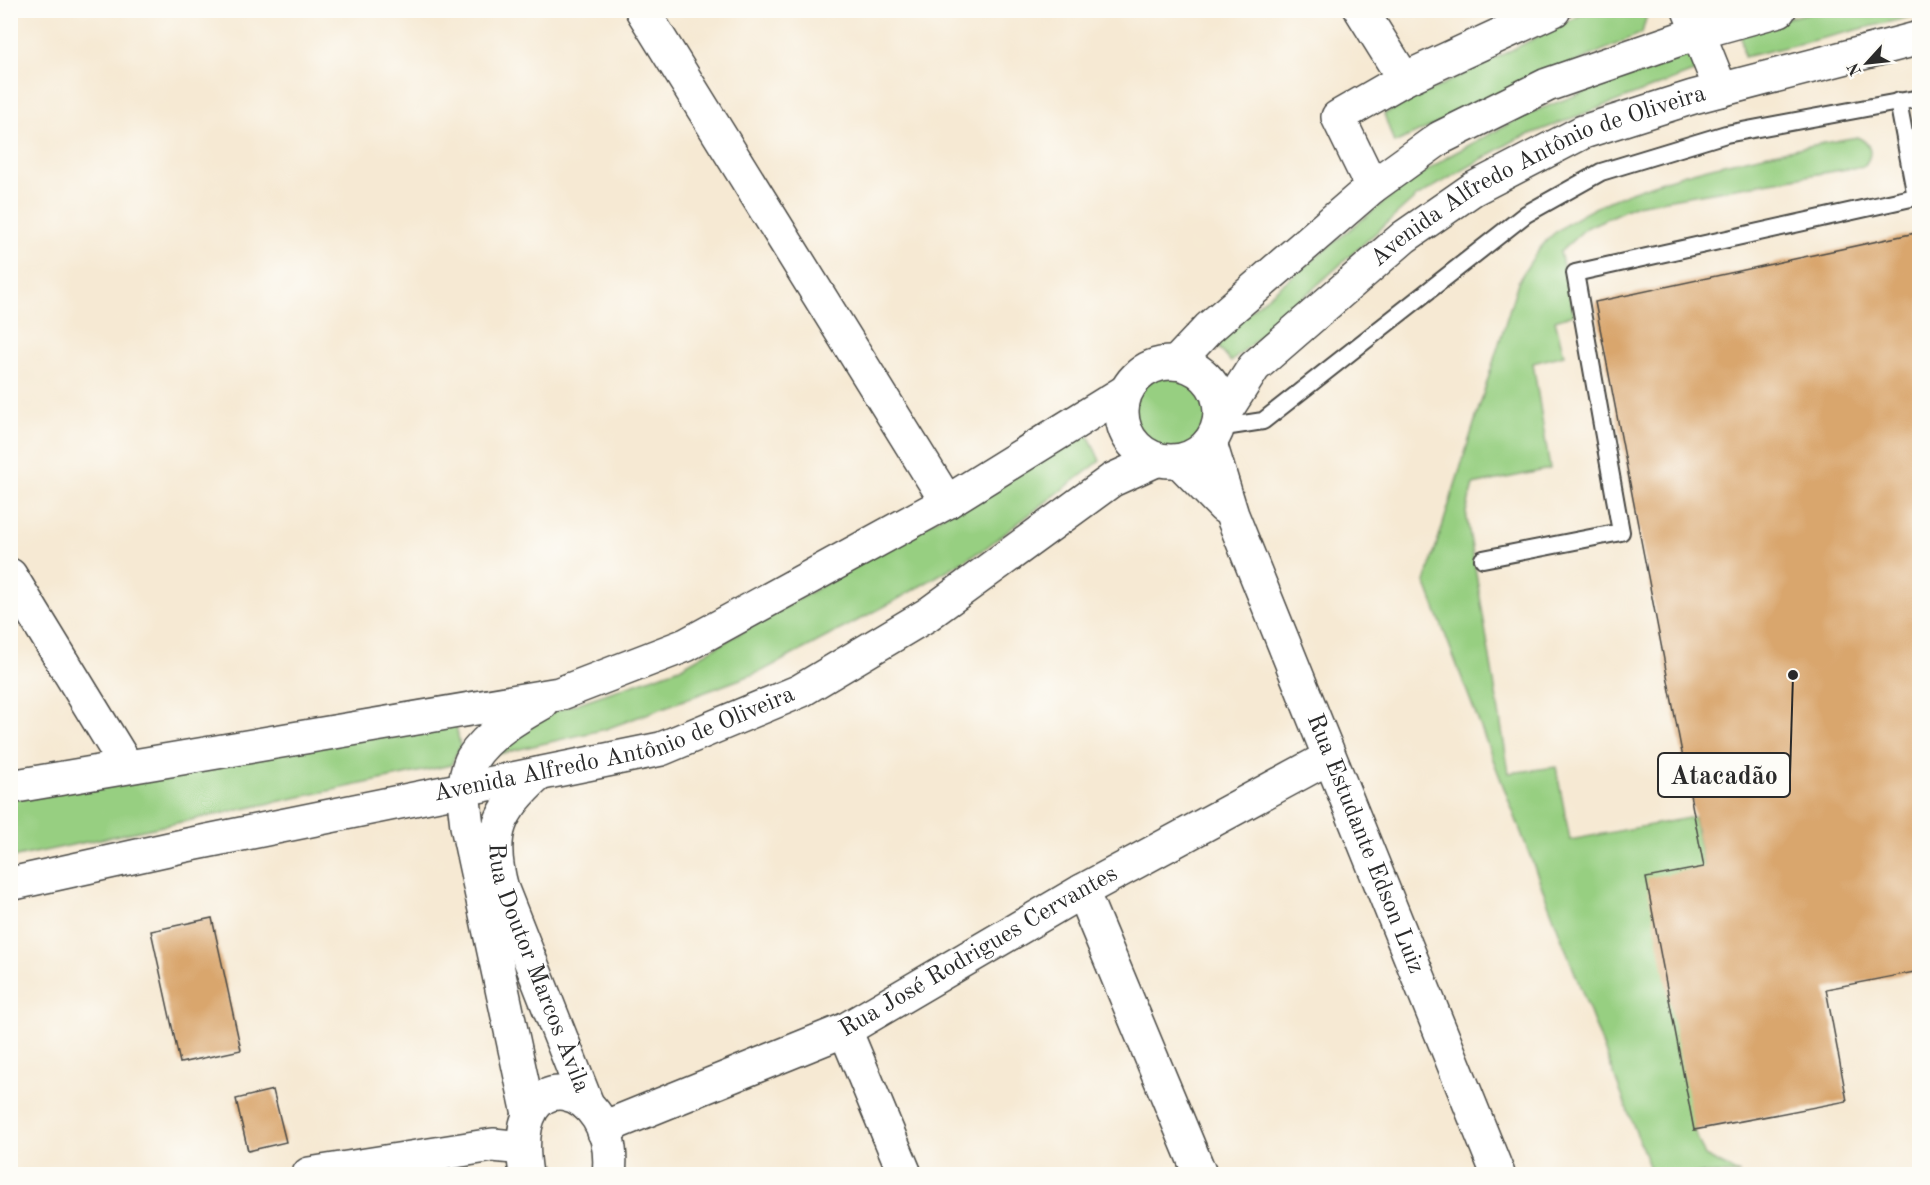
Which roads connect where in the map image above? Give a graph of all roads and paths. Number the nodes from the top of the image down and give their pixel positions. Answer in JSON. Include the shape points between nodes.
{"nodes":[{"id":1,"x":642,"y":10,"type":"edge"},
{"id":2,"x":1361,"y":10,"type":"edge"},
{"id":3,"x":1554,"y":10,"type":"edge"},
{"id":4,"x":1779,"y":10,"type":"edge"},
{"id":5,"x":1694,"y":21,"type":"edge"},
{"id":6,"x":1920,"y":38,"type":"edge"},
{"id":7,"x":1404,"y":79,"type":"junction"},
{"id":8,"x":1721,"y":90,"type":"junction"},
{"id":9,"x":1920,"y":98,"type":"edge"},
{"id":10,"x":1898,"y":101,"type":"junction"},
{"id":11,"x":1372,"y":187,"type":"junction"},
{"id":12,"x":1918,"y":196,"type":"edge"},
{"id":13,"x":1176,"y":363,"type":"junction"},
{"id":14,"x":1126,"y":391,"type":"junction"},
{"id":15,"x":1216,"y":431,"type":"junction"},
{"id":16,"x":1168,"y":460,"type":"junction"},
{"id":17,"x":947,"y":502,"type":"junction"},
{"id":18,"x":1232,"y":515,"type":"junction"},
{"id":19,"x":1483,"y":559,"type":"dead end"},
{"id":20,"x":10,"y":575,"type":"edge"},
{"id":21,"x":559,"y":694,"type":"junction"},
{"id":22,"x":1328,"y":758,"type":"junction"},
{"id":23,"x":126,"y":765,"type":"junction"},
{"id":24,"x":539,"y":774,"type":"junction"},
{"id":25,"x":10,"y":787,"type":"edge"},
{"id":26,"x":463,"y":791,"type":"junction"},
{"id":27,"x":10,"y":884,"type":"edge"},
{"id":28,"x":1082,"y":891,"type":"junction"},
{"id":29,"x":845,"y":1030,"type":"junction"},
{"id":30,"x":602,"y":1120,"type":"junction"},
{"id":31,"x":519,"y":1143,"type":"edge"},
{"id":32,"x":309,"y":1174,"type":"edge"},
{"id":33,"x":609,"y":1174,"type":"edge"},
{"id":34,"x":905,"y":1174,"type":"edge"},
{"id":35,"x":1200,"y":1174,"type":"edge"},
{"id":36,"x":1498,"y":1174,"type":"edge"}],
"edges":[{"from":1,"to":17,"type":"street"},
{"from":2,"to":7,"type":"street"},
{"from":3,"to":7,"type":"street"},
{"from":4,"to":5,"type":"street"},
{"from":5,"to":8,"type":"street"},
{"from":5,"to":11,"type":"street","via":[[1547,85],[1440,138]]},
{"from":6,"to":8,"type":"street","name":"Avenida Alfredo Antônio de Oliveira"},
{"from":7,"to":11,"type":"street","via":[[1338,117]]},
{"from":8,"to":15,"type":"street","name":"Avenida Alfredo Antônio de Oliveira","via":[[1583,132],[1473,189],[1404,237],[1254,367]]},
{"from":9,"to":10,"type":"lane"},
{"from":10,"to":12,"type":"lane"},
{"from":10,"to":15,"type":"lane","via":[[1726,134],[1601,172],[1526,214],[1263,421]]},
{"from":11,"to":13,"type":"street","via":[[1209,328]]},
{"from":12,"to":19,"type":"lane","via":[[1575,273],[1621,532]]},
{"from":13,"to":14,"type":"street","via":[[1146,369]]},
{"from":13,"to":15,"type":"street","via":[[1195,369],[1210,382],[1217,394]]},
{"from":14,"to":16,"type":"street","via":[[1123,424],[1130,440],[1142,452]]},
{"from":14,"to":17,"type":"street"},
{"from":15,"to":16,"type":"street","via":[[1196,455]]},
{"from":15,"to":18,"type":"street","name":"Rua Estudante Edson Luiz"},
{"from":16,"to":18,"type":"street","name":"Rua Estudante Edson Luiz"},
{"from":16,"to":24,"type":"street","name":"Avenida Alfredo Antônio de Oliveira","via":[[1112,480],[927,615],[800,691],[662,749]]},
{"from":17,"to":21,"type":"street","via":[[686,645]]},
{"from":18,"to":22,"type":"street","name":"Rua Estudante Edson Luiz"},
{"from":20,"to":23,"type":"street"},
{"from":21,"to":23,"type":"street"},
{"from":21,"to":26,"type":"street","via":[[518,716],[494,735],[471,760]]},
{"from":22,"to":28,"type":"street","name":"Rua José Rodrigues Cervantes"},
{"from":22,"to":36,"type":"street","name":"Rua Estudante Edson Luiz"},
{"from":23,"to":25,"type":"street"},
{"from":24,"to":26,"type":"street","name":"Avenida Alfredo Antônio de Oliveira"},
{"from":24,"to":30,"type":"street","name":"Rua Doutor Marcos Àvila","via":[[515,796],[499,824],[494,859],[502,889]]},
{"from":26,"to":27,"type":"street","name":"Avenida Alfredo Antônio de Oliveira"},
{"from":26,"to":31,"type":"street"},
{"from":28,"to":29,"type":"street","name":"Rua José Rodrigues Cervantes"},
{"from":28,"to":35,"type":"street"},
{"from":29,"to":30,"type":"street","name":"Rua José Rodrigues Cervantes"},
{"from":29,"to":34,"type":"street"},
{"from":30,"to":31,"type":"street","via":[[566,1092],[554,1092],[542,1098]]},
{"from":30,"to":33,"type":"street","name":"Rua Doutor Marcos Àvila"},
{"from":31,"to":32,"type":"street"}]}
